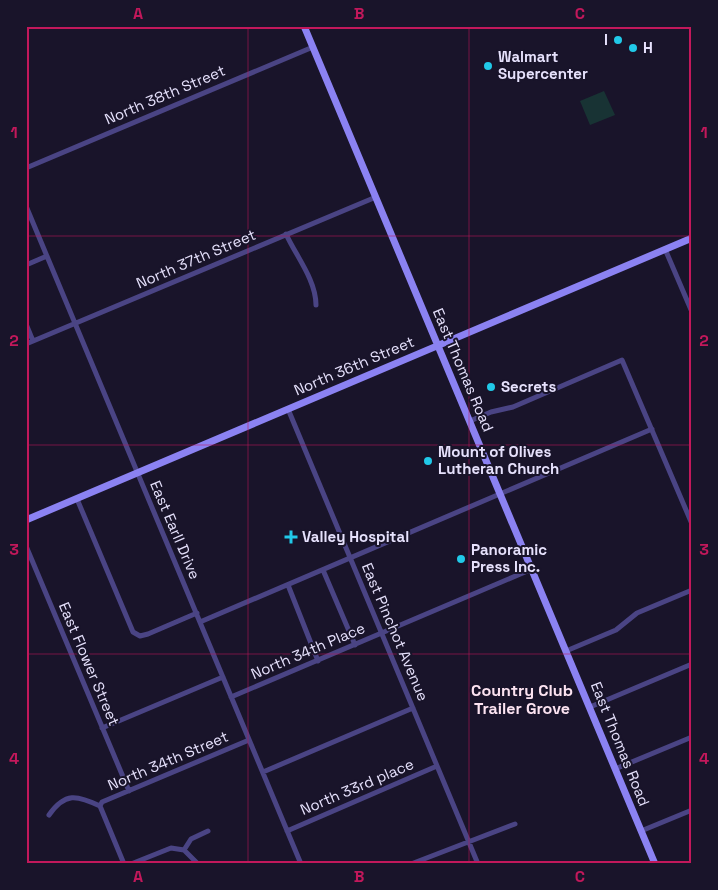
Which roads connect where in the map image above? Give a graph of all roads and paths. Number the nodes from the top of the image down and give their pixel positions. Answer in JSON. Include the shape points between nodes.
{"nodes":[{"id":1,"x":304,"y":26,"type":"edge"},
{"id":2,"x":313,"y":47,"type":"junction"},
{"id":3,"x":26,"y":168,"type":"edge"},
{"id":4,"x":376,"y":197,"type":"junction"},
{"id":5,"x":26,"y":206,"type":"edge"},
{"id":6,"x":286,"y":234,"type":"junction"},
{"id":7,"x":692,"y":238,"type":"edge"},
{"id":8,"x":665,"y":249,"type":"junction"},
{"id":9,"x":48,"y":256,"type":"junction"},
{"id":10,"x":26,"y":265,"type":"edge"},
{"id":11,"x":316,"y":305,"type":"dead end"},
{"id":12,"x":692,"y":312,"type":"edge"},
{"id":13,"x":76,"y":323,"type":"junction"},
{"id":14,"x":26,"y":324,"type":"edge"},
{"id":15,"x":33,"y":341,"type":"junction"},
{"id":16,"x":26,"y":344,"type":"edge"},
{"id":17,"x":437,"y":346,"type":"junction"},
{"id":18,"x":288,"y":409,"type":"junction"},
{"id":19,"x":470,"y":421,"type":"junction"},
{"id":20,"x":652,"y":429,"type":"junction"},
{"id":21,"x":138,"y":473,"type":"junction"},
{"id":22,"x":500,"y":494,"type":"junction"},
{"id":23,"x":77,"y":499,"type":"junction"},
{"id":24,"x":26,"y":520,"type":"edge"},
{"id":25,"x":692,"y":524,"type":"edge"},
{"id":26,"x":26,"y":546,"type":"edge"},
{"id":27,"x":350,"y":558,"type":"junction"},
{"id":28,"x":532,"y":569,"type":"junction"},
{"id":29,"x":323,"y":570,"type":"junction"},
{"id":30,"x":287,"y":586,"type":"junction"},
{"id":31,"x":692,"y":590,"type":"edge"},
{"id":32,"x":197,"y":613,"type":"junction"},
{"id":33,"x":200,"y":622,"type":"junction"},
{"id":34,"x":382,"y":633,"type":"junction"},
{"id":35,"x":354,"y":645,"type":"junction"},
{"id":36,"x":566,"y":651,"type":"junction"},
{"id":37,"x":318,"y":661,"type":"junction"},
{"id":38,"x":692,"y":664,"type":"edge"},
{"id":39,"x":223,"y":677,"type":"junction"},
{"id":40,"x":231,"y":697,"type":"junction"},
{"id":41,"x":413,"y":708,"type":"junction"},
{"id":42,"x":590,"y":708,"type":"junction"},
{"id":43,"x":102,"y":728,"type":"junction"},
{"id":44,"x":692,"y":737,"type":"edge"},
{"id":45,"x":249,"y":740,"type":"junction"},
{"id":46,"x":437,"y":766,"type":"junction"},
{"id":47,"x":615,"y":769,"type":"junction"},
{"id":48,"x":263,"y":772,"type":"junction"},
{"id":49,"x":129,"y":791,"type":"junction"},
{"id":50,"x":100,"y":806,"type":"junction"},
{"id":51,"x":692,"y":810,"type":"edge"},
{"id":52,"x":49,"y":815,"type":"dead end"},
{"id":53,"x":515,"y":824,"type":"dead end"},
{"id":54,"x":287,"y":830,"type":"junction"},
{"id":55,"x":641,"y":831,"type":"junction"},
{"id":56,"x":208,"y":832,"type":"dead end"},
{"id":57,"x":469,"y":843,"type":"junction"},
{"id":58,"x":184,"y":850,"type":"junction"},
{"id":59,"x":124,"y":864,"type":"edge"},
{"id":60,"x":131,"y":864,"type":"edge"},
{"id":61,"x":198,"y":864,"type":"edge"},
{"id":62,"x":301,"y":864,"type":"edge"},
{"id":63,"x":411,"y":864,"type":"edge"},
{"id":64,"x":478,"y":864,"type":"edge"},
{"id":65,"x":655,"y":864,"type":"edge"}],
"edges":[{"from":1,"to":2,"type":"main road","name":"East Thomas Road"},
{"from":2,"to":3,"type":"street","name":"North 38th Street"},
{"from":2,"to":4,"type":"main road","name":"East Thomas Road"},
{"from":4,"to":6,"type":"street","name":"North 37th Street"},
{"from":4,"to":17,"type":"main road","name":"East Thomas Road"},
{"from":5,"to":9,"type":"street","name":"East Earll Drive"},
{"from":6,"to":11,"type":"street","via":[[302,263],[315,294]]},
{"from":6,"to":13,"type":"street","name":"North 37th Street"},
{"from":7,"to":8,"type":"main road","name":"North 36th Street"},
{"from":8,"to":12,"type":"street"},
{"from":8,"to":17,"type":"main road","name":"North 36th Street"},
{"from":9,"to":10,"type":"street"},
{"from":9,"to":13,"type":"street","name":"East Earll Drive"},
{"from":13,"to":15,"type":"street","name":"North 37th Street"},
{"from":13,"to":21,"type":"street","name":"East Earll Drive"},
{"from":14,"to":15,"type":"street"},
{"from":15,"to":16,"type":"street","name":"North 37th Street"},
{"from":17,"to":18,"type":"main road","name":"North 36th Street"},
{"from":17,"to":19,"type":"main road","name":"East Thomas Road"},
{"from":18,"to":21,"type":"main road","name":"North 36th Street"},
{"from":18,"to":27,"type":"street","name":"East Pinchot Avenue"},
{"from":19,"to":20,"type":"street","via":[[512,407],[622,360]]},
{"from":19,"to":22,"type":"main road","name":"East Thomas Road"},
{"from":20,"to":22,"type":"street"},
{"from":20,"to":25,"type":"street"},
{"from":21,"to":23,"type":"main road","name":"North 36th Street"},
{"from":21,"to":32,"type":"street","name":"East Earll Drive"},
{"from":22,"to":27,"type":"street"},
{"from":22,"to":28,"type":"main road","name":"East Thomas Road"},
{"from":23,"to":24,"type":"main road","name":"North 36th Street"},
{"from":23,"to":32,"type":"street","via":[[130,626],[138,635],[148,634]]},
{"from":26,"to":43,"type":"street","name":"East Flower Street"},
{"from":27,"to":29,"type":"street"},
{"from":27,"to":34,"type":"street","name":"East Pinchot Avenue"},
{"from":28,"to":34,"type":"street","name":"North 34th Place"},
{"from":28,"to":36,"type":"main road","name":"East Thomas Road"},
{"from":29,"to":30,"type":"street"},
{"from":29,"to":35,"type":"street"},
{"from":30,"to":33,"type":"street"},
{"from":30,"to":37,"type":"street"},
{"from":31,"to":36,"type":"street","via":[[637,613],[616,630]]},
{"from":32,"to":33,"type":"street","name":"East Earll Drive"},
{"from":33,"to":39,"type":"street","name":"East Earll Drive"},
{"from":34,"to":35,"type":"street","name":"North 34th Place"},
{"from":34,"to":41,"type":"street","name":"East Pinchot Avenue"},
{"from":35,"to":37,"type":"street","name":"North 34th Place"},
{"from":36,"to":42,"type":"main road","name":"East Thomas Road"},
{"from":37,"to":40,"type":"street","name":"North 34th Place"},
{"from":38,"to":42,"type":"street"},
{"from":39,"to":40,"type":"street","name":"East Earll Drive"},
{"from":39,"to":43,"type":"street"},
{"from":40,"to":45,"type":"street","name":"East Earll Drive"},
{"from":41,"to":46,"type":"street","name":"East Pinchot Avenue"},
{"from":41,"to":48,"type":"street"},
{"from":42,"to":47,"type":"main road","name":"East Thomas Road"},
{"from":43,"to":49,"type":"street","name":"East Flower Street"},
{"from":44,"to":47,"type":"street"},
{"from":45,"to":48,"type":"street","name":"East Earll Drive"},
{"from":45,"to":49,"type":"street","name":"North 34th Street"},
{"from":46,"to":54,"type":"street","name":"North 33rd place"},
{"from":46,"to":57,"type":"street","name":"East Pinchot Avenue"},
{"from":47,"to":55,"type":"main road","name":"East Thomas Road"},
{"from":48,"to":54,"type":"street","name":"East Earll Drive"},
{"from":49,"to":50,"type":"street","name":"North 34th Street","via":[[102,802]]},
{"from":50,"to":52,"type":"street","name":"North 34th Street","via":[[80,797],[67,798]]},
{"from":50,"to":59,"type":"street"},
{"from":51,"to":55,"type":"street"},
{"from":53,"to":57,"type":"street"},
{"from":54,"to":62,"type":"street","name":"East Earll Drive"},
{"from":55,"to":65,"type":"main road","name":"East Thomas Road"},
{"from":56,"to":58,"type":"street","via":[[191,839]]},
{"from":57,"to":63,"type":"street"},
{"from":57,"to":64,"type":"street","name":"East Pinchot Avenue"},
{"from":58,"to":60,"type":"street","via":[[166,849]]},
{"from":58,"to":61,"type":"street"}]}
